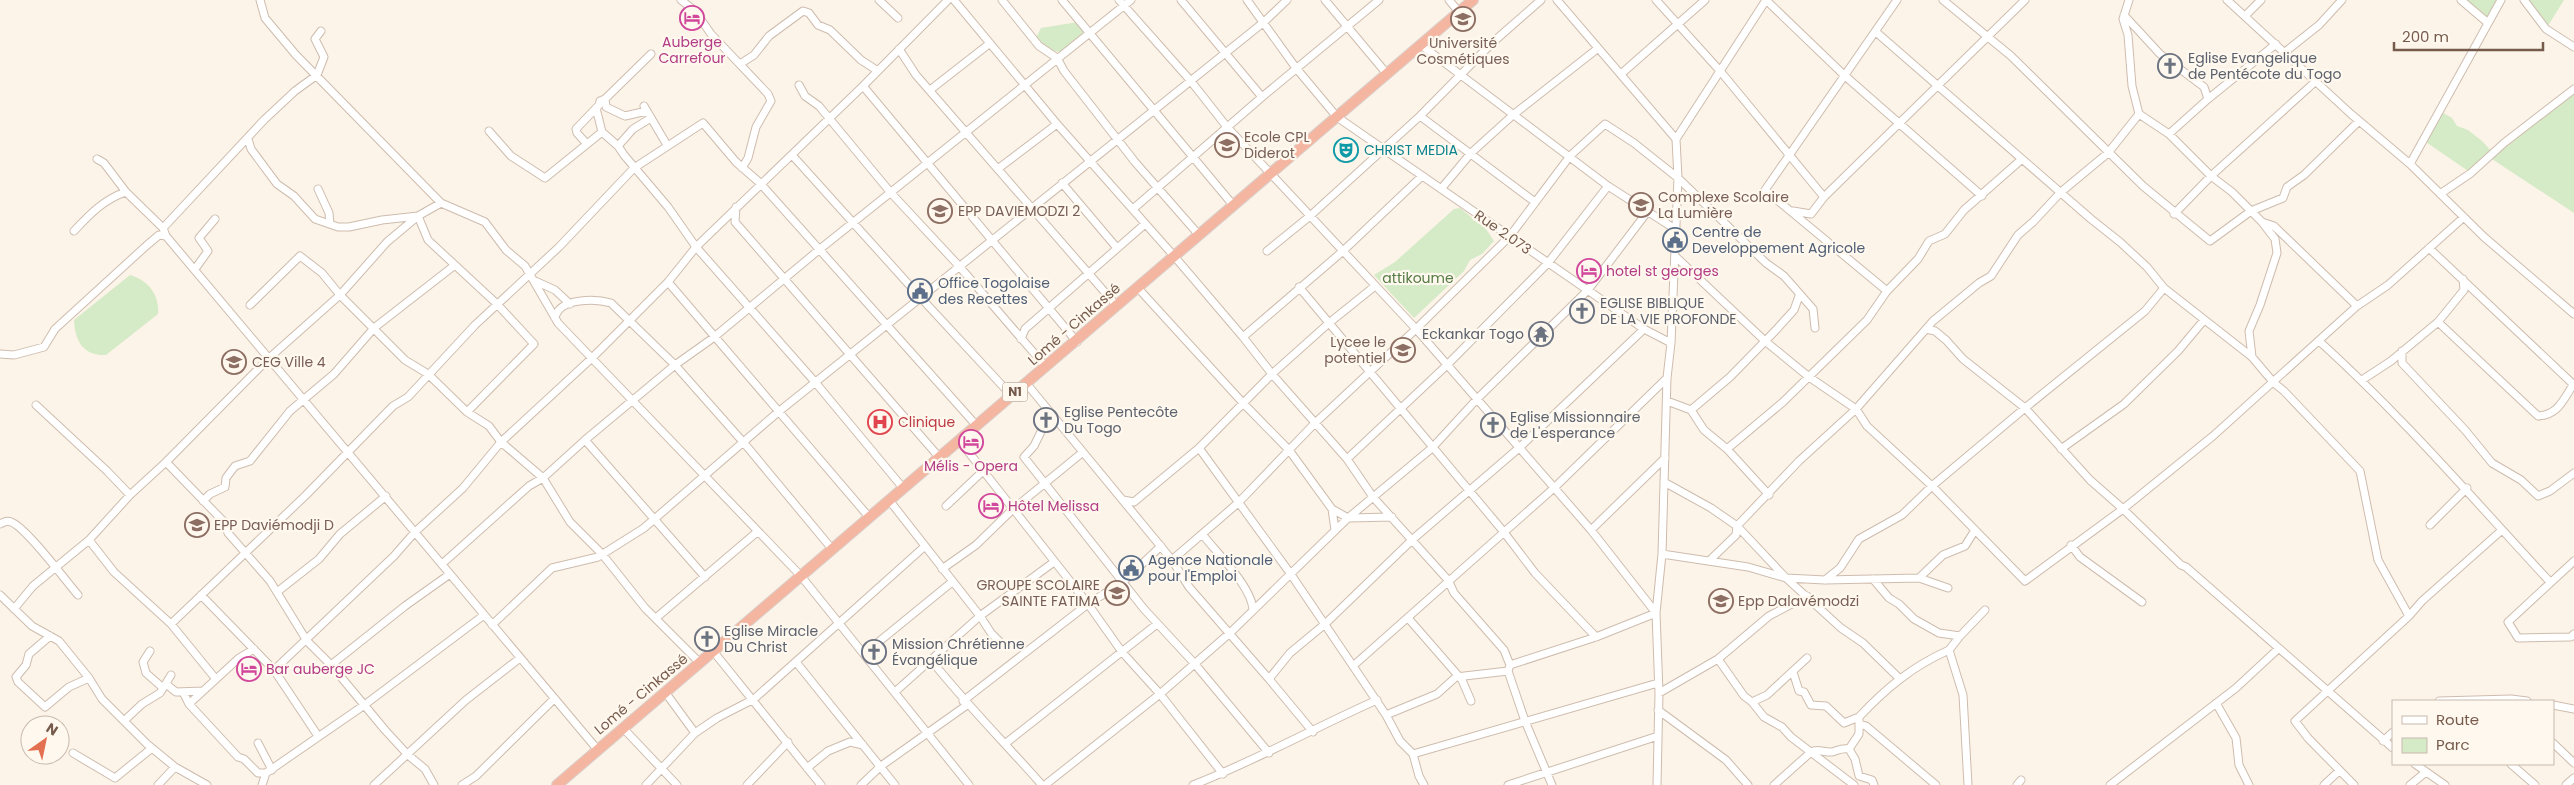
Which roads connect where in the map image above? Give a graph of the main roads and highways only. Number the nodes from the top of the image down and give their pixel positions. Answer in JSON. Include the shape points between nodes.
{"nodes":[{"id":1,"x":1473,"y":0,"type":"edge"},
{"id":2,"x":557,"y":785,"type":"edge"}],
"edges":[{"from":1,"to":2,"type":"highway","name":"Lomé - Cinkassé","number":"N1"}]}
